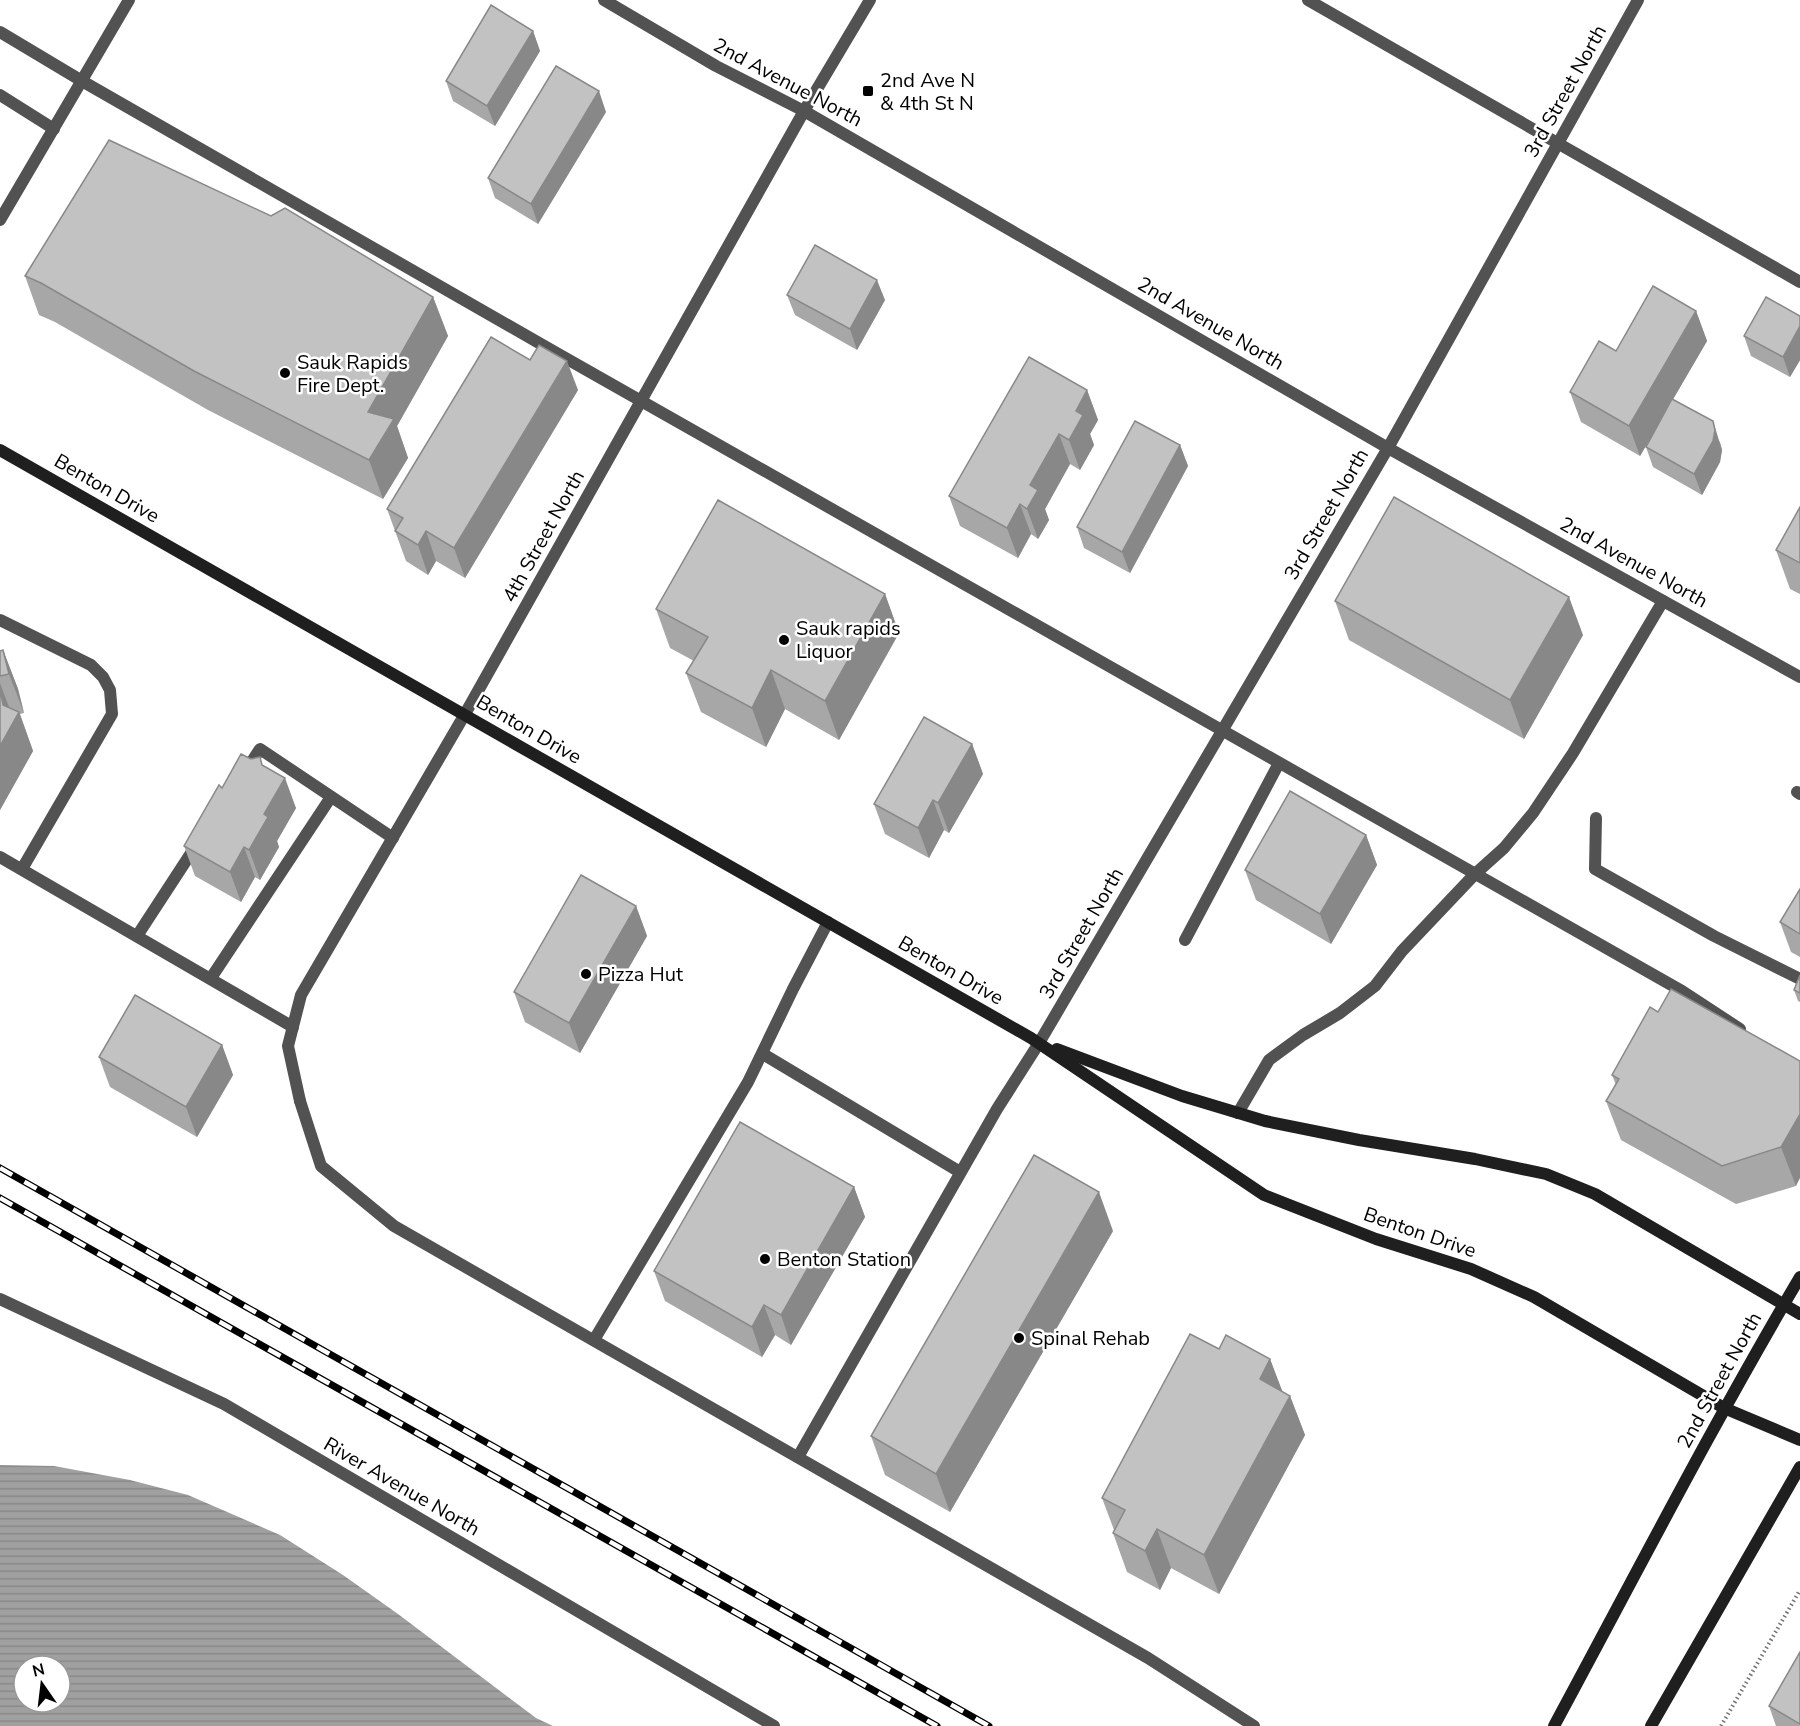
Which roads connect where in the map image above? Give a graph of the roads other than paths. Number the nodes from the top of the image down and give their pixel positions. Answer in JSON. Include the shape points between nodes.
{"nodes":[{"id":1,"x":129,"y":0,"type":"edge"},
{"id":2,"x":604,"y":0,"type":"edge"},
{"id":3,"x":870,"y":0,"type":"edge"},
{"id":4,"x":1308,"y":0,"type":"edge"},
{"id":5,"x":1638,"y":0,"type":"edge"},
{"id":6,"x":0,"y":32,"type":"edge"},
{"id":7,"x":82,"y":81,"type":"junction"},
{"id":8,"x":1,"y":98,"type":"edge"},
{"id":9,"x":804,"y":111,"type":"junction"},
{"id":10,"x":54,"y":129,"type":"junction"},
{"id":11,"x":1558,"y":143,"type":"junction"},
{"id":12,"x":0,"y":220,"type":"edge"},
{"id":13,"x":1800,"y":282,"type":"edge"},
{"id":14,"x":641,"y":401,"type":"junction"},
{"id":15,"x":1388,"y":448,"type":"junction"},
{"id":16,"x":0,"y":450,"type":"edge"},
{"id":17,"x":1663,"y":601,"type":"junction"},
{"id":18,"x":0,"y":620,"type":"edge"},
{"id":19,"x":1800,"y":677,"type":"edge"},
{"id":20,"x":465,"y":714,"type":"junction"},
{"id":21,"x":1222,"y":731,"type":"junction"},
{"id":22,"x":1279,"y":763,"type":"junction"},
{"id":23,"x":240,"y":778,"type":"edge"},
{"id":24,"x":331,"y":797,"type":"junction"},
{"id":25,"x":1596,"y":818,"type":"dead end"},
{"id":26,"x":202,"y":838,"type":"edge"},
{"id":27,"x":393,"y":838,"type":"junction"},
{"id":28,"x":0,"y":857,"type":"edge"},
{"id":29,"x":22,"y":869,"type":"junction"},
{"id":30,"x":1475,"y":874,"type":"junction"},
{"id":31,"x":828,"y":922,"type":"junction"},
{"id":32,"x":137,"y":936,"type":"junction"},
{"id":33,"x":1185,"y":940,"type":"dead end"},
{"id":34,"x":211,"y":978,"type":"junction"},
{"id":35,"x":1800,"y":979,"type":"edge"},
{"id":36,"x":294,"y":1027,"type":"junction"},
{"id":37,"x":1750,"y":1035,"type":"edge"},
{"id":38,"x":1039,"y":1043,"type":"junction"},
{"id":39,"x":763,"y":1054,"type":"junction"},
{"id":40,"x":1238,"y":1113,"type":"junction"},
{"id":41,"x":960,"y":1172,"type":"junction"},
{"id":42,"x":1800,"y":1277,"type":"edge"},
{"id":43,"x":0,"y":1299,"type":"edge"},
{"id":44,"x":1784,"y":1304,"type":"junction"},
{"id":45,"x":1800,"y":1314,"type":"edge"},
{"id":46,"x":594,"y":1340,"type":"junction"},
{"id":47,"x":1724,"y":1408,"type":"junction"},
{"id":48,"x":1800,"y":1440,"type":"edge"},
{"id":49,"x":798,"y":1457,"type":"junction"},
{"id":50,"x":1800,"y":1467,"type":"edge"},
{"id":51,"x":774,"y":1726,"type":"edge"},
{"id":52,"x":1254,"y":1726,"type":"edge"},
{"id":53,"x":1554,"y":1726,"type":"edge"},
{"id":54,"x":1651,"y":1726,"type":"edge"}],
"edges":[{"from":1,"to":7,"type":"street"},
{"from":2,"to":9,"type":"street","name":"2nd Avenue North","via":[[716,66]]},
{"from":3,"to":9,"type":"street","name":"4th Street North"},
{"from":4,"to":11,"type":"street"},
{"from":5,"to":11,"type":"street","name":"3rd Street North"},
{"from":6,"to":7,"type":"street"},
{"from":7,"to":10,"type":"street"},
{"from":7,"to":14,"type":"street"},
{"from":8,"to":10,"type":"street"},
{"from":9,"to":14,"type":"street","name":"4th Street North"},
{"from":9,"to":15,"type":"street","name":"2nd Avenue North"},
{"from":10,"to":12,"type":"street"},
{"from":11,"to":13,"type":"street"},
{"from":11,"to":15,"type":"street","name":"3rd Street North"},
{"from":14,"to":20,"type":"street","name":"4th Street North"},
{"from":14,"to":21,"type":"street"},
{"from":15,"to":17,"type":"street","name":"2nd Avenue North"},
{"from":15,"to":21,"type":"street","name":"3rd Street North"},
{"from":16,"to":20,"type":"main road","name":"Benton Drive"},
{"from":17,"to":19,"type":"street","name":"2nd Avenue North"},
{"from":17,"to":30,"type":"street","via":[[1533,813],[1504,848]]},
{"from":18,"to":29,"type":"street","via":[[91,665],[103,677],[112,700],[112,714]]},
{"from":20,"to":27,"type":"street","name":"4th Street North"},
{"from":20,"to":31,"type":"main road","name":"Benton Drive"},
{"from":21,"to":22,"type":"street"},
{"from":21,"to":38,"type":"street","name":"3rd Street North"},
{"from":22,"to":30,"type":"street"},
{"from":22,"to":33,"type":"street"},
{"from":23,"to":24,"type":"street","via":[[260,749]]},
{"from":24,"to":27,"type":"street"},
{"from":24,"to":34,"type":"street"},
{"from":25,"to":35,"type":"street","via":[[1595,869]]},
{"from":26,"to":32,"type":"street"},
{"from":27,"to":36,"type":"street","name":"4th Street North","via":[[302,995]]},
{"from":28,"to":29,"type":"street"},
{"from":29,"to":32,"type":"street"},
{"from":30,"to":37,"type":"street","via":[[1682,991]]},
{"from":30,"to":40,"type":"street","via":[[1402,951],[1375,986],[1269,1060]]},
{"from":31,"to":38,"type":"main road","name":"Benton Drive"},
{"from":31,"to":39,"type":"street"},
{"from":32,"to":34,"type":"street"},
{"from":34,"to":36,"type":"street"},
{"from":36,"to":46,"type":"street","name":"4th Street North","via":[[288,1046],[300,1101],[321,1166],[394,1226]]},
{"from":38,"to":40,"type":"main road","name":"Benton Drive"},
{"from":38,"to":41,"type":"street","name":"3rd Street North"},
{"from":38,"to":47,"type":"main road","name":"Benton Drive","via":[[1264,1195],[1376,1239],[1471,1269],[1534,1297]]},
{"from":39,"to":41,"type":"street"},
{"from":39,"to":46,"type":"street"},
{"from":40,"to":44,"type":"main road","name":"Benton Drive","via":[[1546,1174],[1595,1194]]},
{"from":41,"to":49,"type":"street","name":"3rd Street North"},
{"from":42,"to":44,"type":"main road","name":"2nd Street North"},
{"from":43,"to":51,"type":"street","name":"River Avenue North","via":[[224,1404]]},
{"from":44,"to":45,"type":"main road","name":"Benton Drive"},
{"from":44,"to":47,"type":"main road","name":"2nd Street North"},
{"from":46,"to":49,"type":"street","name":"4th Street North"},
{"from":47,"to":48,"type":"main road","name":"Benton Drive"},
{"from":47,"to":53,"type":"main road","name":"2nd Street North"},
{"from":49,"to":52,"type":"street","name":"4th Street North","via":[[1148,1658]]},
{"from":50,"to":54,"type":"main road"}]}
